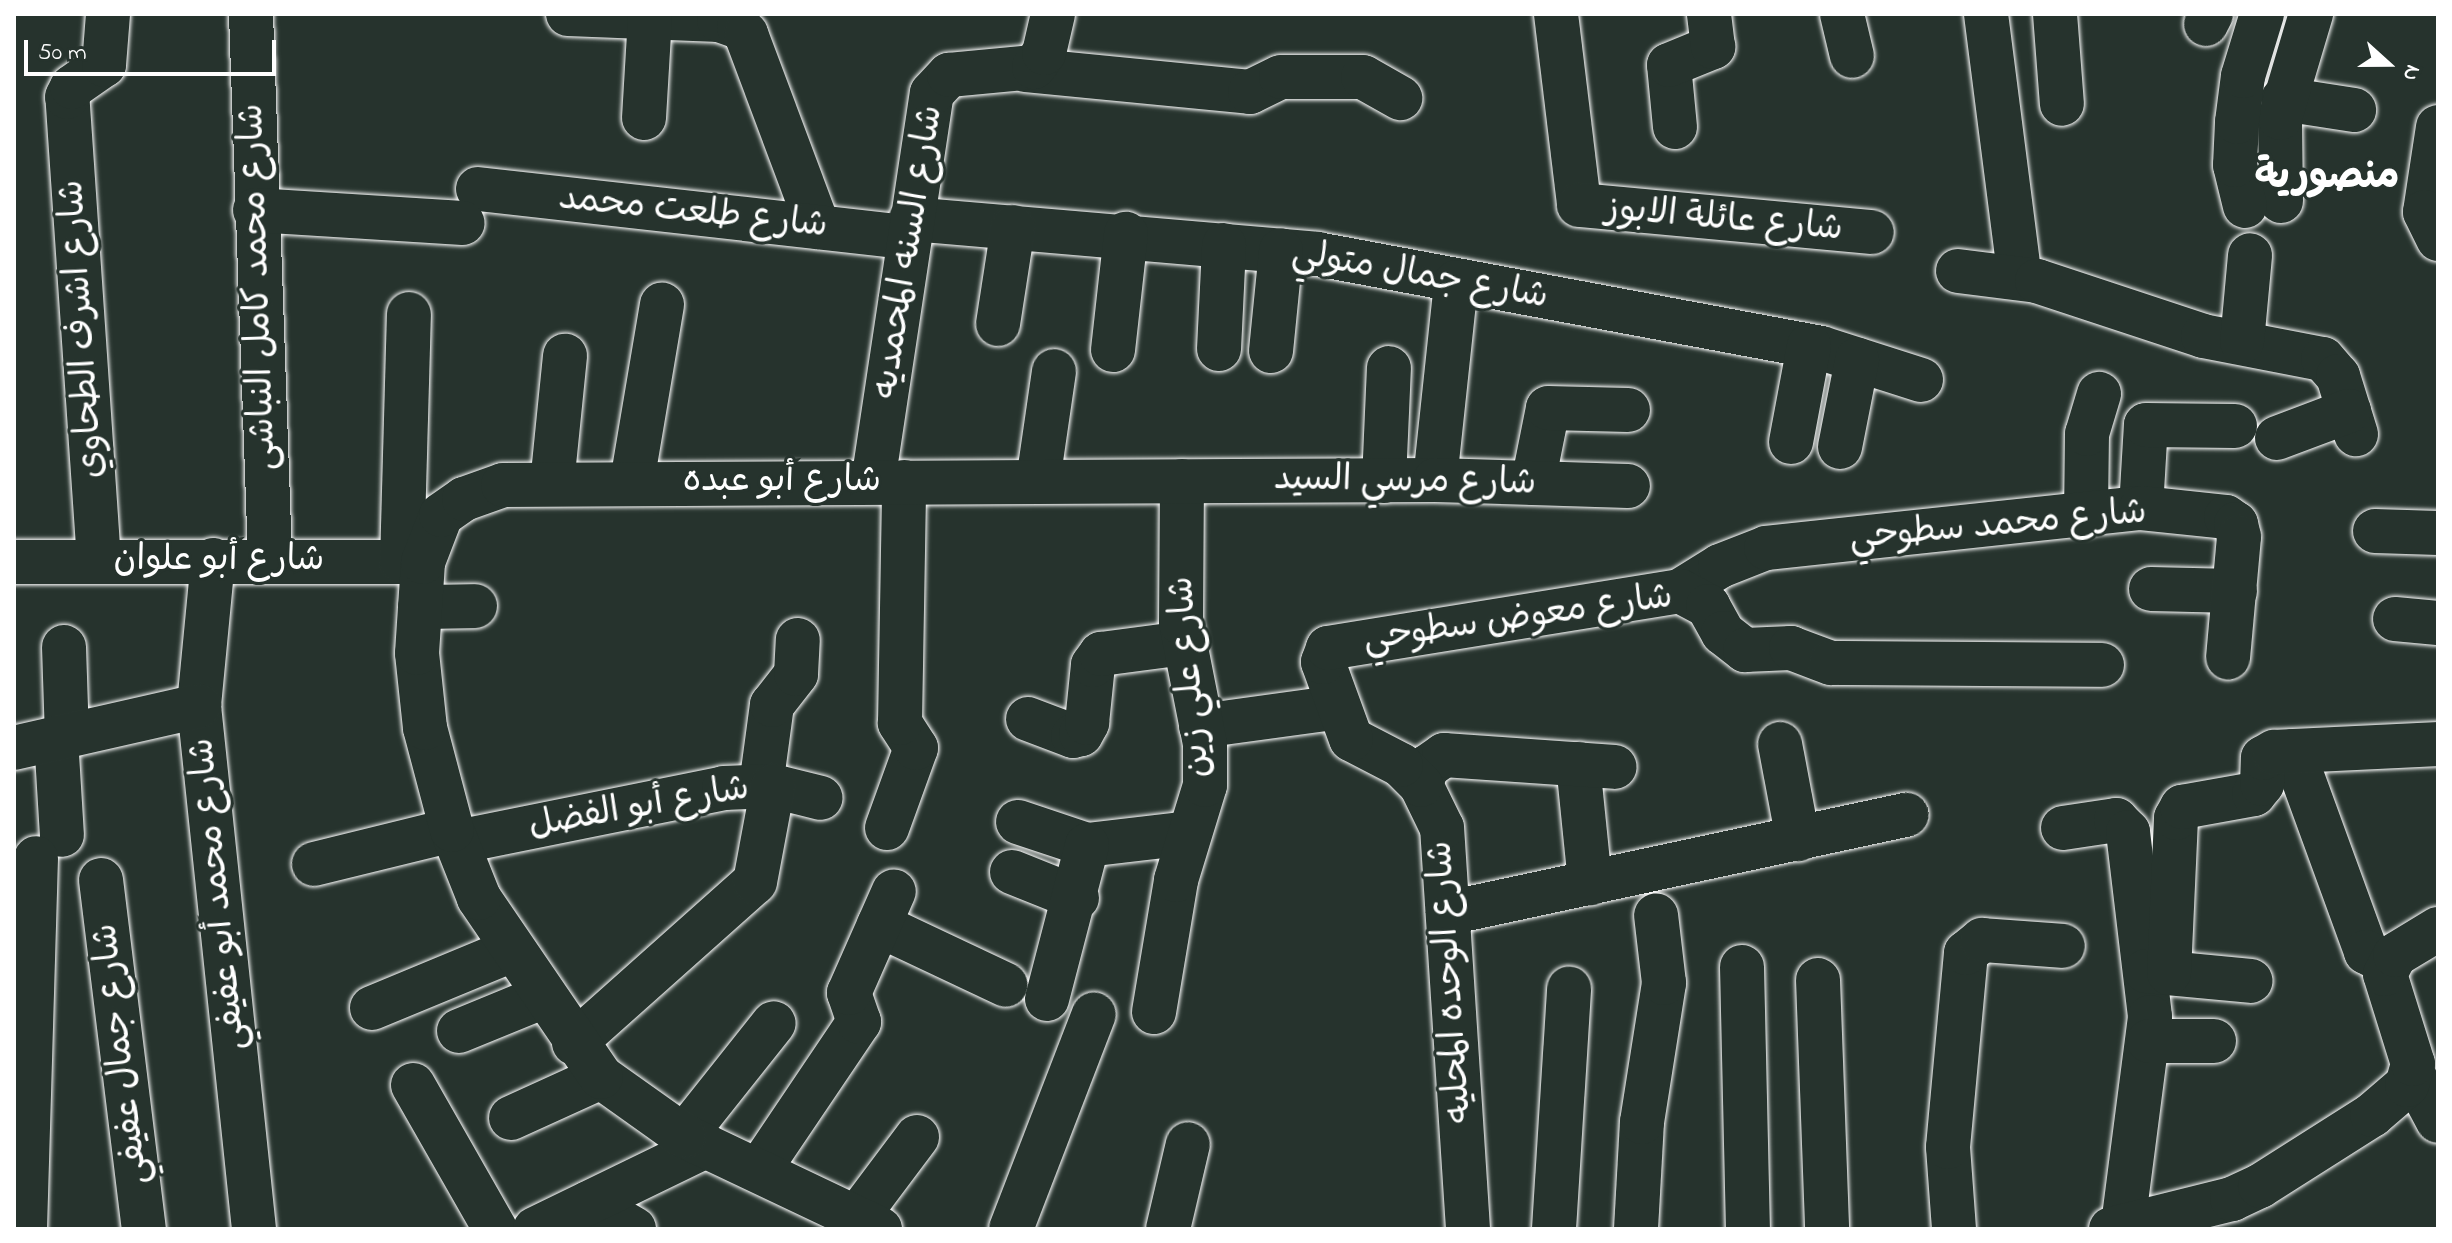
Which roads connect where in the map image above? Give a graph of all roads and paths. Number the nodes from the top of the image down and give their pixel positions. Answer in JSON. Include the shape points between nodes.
{"nodes":[{"id":1,"x":108,"y":14,"type":"edge"},
{"id":2,"x":251,"y":14,"type":"edge"},
{"id":3,"x":568,"y":14,"type":"edge"},
{"id":4,"x":1053,"y":14,"type":"edge"},
{"id":5,"x":1556,"y":14,"type":"edge"},
{"id":6,"x":1709,"y":14,"type":"edge"},
{"id":7,"x":1842,"y":14,"type":"edge"},
{"id":8,"x":1986,"y":14,"type":"edge"},
{"id":9,"x":2055,"y":14,"type":"edge"},
{"id":10,"x":2262,"y":14,"type":"edge"},
{"id":11,"x":2311,"y":14,"type":"edge"},
{"id":12,"x":650,"y":17,"type":"junction"},
{"id":13,"x":1852,"y":56,"type":"dead end"},
{"id":14,"x":1026,"y":70,"type":"junction"},
{"id":15,"x":1400,"y":98,"type":"dead end"},
{"id":16,"x":2283,"y":99,"type":"junction"},
{"id":17,"x":2062,"y":104,"type":"dead end"},
{"id":18,"x":2354,"y":110,"type":"dead end"},
{"id":19,"x":644,"y":118,"type":"dead end"},
{"id":20,"x":1675,"y":127,"type":"dead end"},
{"id":21,"x":2437,"y":132,"type":"edge"},
{"id":22,"x":255,"y":210,"type":"junction"},
{"id":23,"x":818,"y":227,"type":"junction"},
{"id":24,"x":1013,"y":227,"type":"junction"},
{"id":25,"x":910,"y":228,"type":"junction"},
{"id":26,"x":1872,"y":232,"type":"dead end"},
{"id":27,"x":1126,"y":234,"type":"junction"},
{"id":28,"x":2438,"y":239,"type":"edge"},
{"id":29,"x":1224,"y":245,"type":"junction"},
{"id":30,"x":1281,"y":250,"type":"junction"},
{"id":31,"x":2250,"y":255,"type":"dead end"},
{"id":32,"x":1958,"y":271,"type":"dead end"},
{"id":33,"x":2020,"y":278,"type":"junction"},
{"id":34,"x":1456,"y":282,"type":"junction"},
{"id":35,"x":662,"y":305,"type":"dead end"},
{"id":36,"x":409,"y":314,"type":"dead end"},
{"id":37,"x":998,"y":324,"type":"dead end"},
{"id":38,"x":2242,"y":342,"type":"junction"},
{"id":39,"x":1809,"y":346,"type":"junction"},
{"id":40,"x":1219,"y":349,"type":"dead end"},
{"id":41,"x":1113,"y":350,"type":"dead end"},
{"id":42,"x":1271,"y":351,"type":"dead end"},
{"id":43,"x":565,"y":356,"type":"dead end"},
{"id":44,"x":1857,"y":360,"type":"junction"},
{"id":45,"x":1389,"y":368,"type":"dead end"},
{"id":46,"x":1054,"y":371,"type":"dead end"},
{"id":47,"x":1921,"y":380,"type":"dead end"},
{"id":48,"x":2099,"y":394,"type":"dead end"},
{"id":49,"x":1628,"y":410,"type":"dead end"},
{"id":50,"x":2235,"y":426,"type":"dead end"},
{"id":51,"x":2277,"y":438,"type":"dead end"},
{"id":52,"x":1791,"y":442,"type":"dead end"},
{"id":53,"x":1840,"y":447,"type":"dead end"},
{"id":54,"x":1435,"y":480,"type":"junction"},
{"id":55,"x":1038,"y":481,"type":"junction"},
{"id":56,"x":1182,"y":481,"type":"junction"},
{"id":57,"x":1384,"y":481,"type":"junction"},
{"id":58,"x":632,"y":482,"type":"junction"},
{"id":59,"x":888,"y":482,"type":"junction"},
{"id":60,"x":1533,"y":483,"type":"junction"},
{"id":61,"x":552,"y":484,"type":"junction"},
{"id":62,"x":1628,"y":486,"type":"dead end"},
{"id":63,"x":2141,"y":508,"type":"junction"},
{"id":64,"x":2086,"y":515,"type":"junction"},
{"id":65,"x":2375,"y":531,"type":"dead end"},
{"id":66,"x":2438,"y":533,"type":"edge"},
{"id":67,"x":270,"y":559,"type":"junction"},
{"id":68,"x":213,"y":560,"type":"junction"},
{"id":69,"x":99,"y":561,"type":"junction"},
{"id":70,"x":14,"y":562,"type":"edge"},
{"id":71,"x":412,"y":562,"type":"junction"},
{"id":72,"x":2151,"y":589,"type":"dead end"},
{"id":73,"x":1680,"y":591,"type":"junction"},
{"id":74,"x":2235,"y":591,"type":"junction"},
{"id":75,"x":475,"y":606,"type":"dead end"},
{"id":76,"x":420,"y":607,"type":"junction"},
{"id":77,"x":2395,"y":619,"type":"dead end"},
{"id":78,"x":2438,"y":623,"type":"edge"},
{"id":79,"x":798,"y":640,"type":"dead end"},
{"id":80,"x":1184,"y":643,"type":"junction"},
{"id":81,"x":1335,"y":646,"type":"joint"},
{"id":82,"x":64,"y":647,"type":"dead end"},
{"id":83,"x":2228,"y":658,"type":"dead end"},
{"id":84,"x":2102,"y":665,"type":"dead end"},
{"id":85,"x":199,"y":706,"type":"junction"},
{"id":86,"x":1339,"y":707,"type":"junction"},
{"id":87,"x":1028,"y":719,"type":"dead end"},
{"id":88,"x":1201,"y":726,"type":"junction"},
{"id":89,"x":62,"y":737,"type":"junction"},
{"id":90,"x":1780,"y":744,"type":"dead end"},
{"id":91,"x":2438,"y":744,"type":"edge"},
{"id":92,"x":14,"y":748,"type":"edge"},
{"id":93,"x":2284,"y":751,"type":"junction"},
{"id":94,"x":1421,"y":785,"type":"junction"},
{"id":95,"x":767,"y":786,"type":"junction"},
{"id":96,"x":821,"y":798,"type":"dead end"},
{"id":97,"x":1907,"y":815,"type":"dead end"},
{"id":98,"x":1018,"y":822,"type":"dead end"},
{"id":99,"x":887,"y":828,"type":"dead end"},
{"id":100,"x":2063,"y":828,"type":"dead end"},
{"id":101,"x":1189,"y":833,"type":"junction"},
{"id":102,"x":454,"y":836,"type":"junction"},
{"id":103,"x":1798,"y":839,"type":"junction"},
{"id":104,"x":1087,"y":845,"type":"junction"},
{"id":105,"x":314,"y":864,"type":"dead end"},
{"id":106,"x":1012,"y":872,"type":"dead end"},
{"id":107,"x":101,"y":880,"type":"dead end"},
{"id":108,"x":1590,"y":883,"type":"junction"},
{"id":109,"x":1077,"y":898,"type":"junction"},
{"id":110,"x":1448,"y":913,"type":"junction"},
{"id":111,"x":1656,"y":915,"type":"dead end"},
{"id":112,"x":2438,"y":929,"type":"edge"},
{"id":113,"x":2063,"y":946,"type":"dead end"},
{"id":114,"x":512,"y":950,"type":"junction"},
{"id":115,"x":2388,"y":963,"type":"junction"},
{"id":116,"x":1742,"y":967,"type":"dead end"},
{"id":117,"x":2157,"y":972,"type":"junction"},
{"id":118,"x":1818,"y":980,"type":"dead end"},
{"id":119,"x":2251,"y":981,"type":"dead end"},
{"id":120,"x":1006,"y":985,"type":"dead end"},
{"id":121,"x":1569,"y":988,"type":"dead end"},
{"id":122,"x":542,"y":997,"type":"junction"},
{"id":123,"x":1047,"y":999,"type":"dead end"},
{"id":124,"x":372,"y":1008,"type":"dead end"},
{"id":125,"x":1154,"y":1012,"type":"dead end"},
{"id":126,"x":1094,"y":1014,"type":"dead end"},
{"id":127,"x":774,"y":1023,"type":"dead end"},
{"id":128,"x":459,"y":1031,"type":"dead end"},
{"id":129,"x":2149,"y":1041,"type":"junction"},
{"id":130,"x":2214,"y":1041,"type":"dead end"},
{"id":131,"x":574,"y":1043,"type":"junction"},
{"id":132,"x":2413,"y":1074,"type":"junction"},
{"id":133,"x":601,"y":1077,"type":"junction"},
{"id":134,"x":413,"y":1085,"type":"dead end"},
{"id":135,"x":511,"y":1118,"type":"dead end"},
{"id":136,"x":2438,"y":1121,"type":"edge"},
{"id":137,"x":917,"y":1137,"type":"dead end"},
{"id":138,"x":695,"y":1141,"type":"junction"},
{"id":139,"x":1188,"y":1144,"type":"dead end"},
{"id":140,"x":759,"y":1170,"type":"junction"},
{"id":141,"x":589,"y":1203,"type":"junction"},
{"id":142,"x":2239,"y":1214,"type":"edge"},
{"id":143,"x":869,"y":1223,"type":"edge"},
{"id":144,"x":2117,"y":1228,"type":"edge"},
{"id":145,"x":25,"y":1229,"type":"edge"},
{"id":146,"x":144,"y":1229,"type":"edge"},
{"id":147,"x":254,"y":1229,"type":"edge"},
{"id":148,"x":495,"y":1229,"type":"edge"},
{"id":149,"x":535,"y":1229,"type":"edge"},
{"id":150,"x":634,"y":1229,"type":"edge"},
{"id":151,"x":1011,"y":1229,"type":"edge"},
{"id":152,"x":1168,"y":1229,"type":"edge"},
{"id":153,"x":1468,"y":1229,"type":"edge"},
{"id":154,"x":1554,"y":1229,"type":"edge"},
{"id":155,"x":1636,"y":1229,"type":"edge"},
{"id":156,"x":1748,"y":1229,"type":"edge"},
{"id":157,"x":1827,"y":1229,"type":"edge"},
{"id":158,"x":1954,"y":1229,"type":"edge"}],
"edges":[{"from":1,"to":69,"type":"street","name":"شارع اشرف الطحاوي","via":[[104,65],[72,87],[67,97]]},
{"from":2,"to":22,"type":"street","name":"شارع محمد كامل النباشى"},
{"from":3,"to":12,"type":"street"},
{"from":4,"to":14,"type":"street","via":[[1044,53]]},
{"from":5,"to":26,"type":"street","name":"شارع عائلة الابوز","via":[[1579,205]]},
{"from":6,"to":20,"type":"street","via":[[1713,47],[1669,65]]},
{"from":7,"to":13,"type":"street"},
{"from":8,"to":33,"type":"street"},
{"from":9,"to":17,"type":"street"},
{"from":10,"to":16,"type":"street","via":[[2243,76],[2235,165],[2263,204]]},
{"from":11,"to":16,"type":"street"},
{"from":12,"to":19,"type":"street"},
{"from":12,"to":23,"type":"street","via":[[729,22],[746,34]]},
{"from":14,"to":15,"type":"street","via":[[1250,92],[1281,77],[1363,77]]},
{"from":14,"to":25,"type":"street","name":"شارع السنه المحمديه","via":[[949,75],[939,82],[928,104]]},
{"from":16,"to":18,"type":"street"},
{"from":21,"to":28,"type":"street","via":[[2425,212]]},
{"from":22,"to":23,"type":"street","name":"شارع طلعت محمد","via":[[470,206]]},
{"from":22,"to":67,"type":"street","name":"شارع محمد كامل النباشى"},
{"from":23,"to":25,"type":"street","name":"شارع طلعت محمد"},
{"from":24,"to":25,"type":"street","name":"شارع جمال متولي"},
{"from":24,"to":27,"type":"street","name":"شارع جمال متولي"},
{"from":24,"to":37,"type":"street"},
{"from":25,"to":59,"type":"street","name":"شارع السنه المحمديه"},
{"from":27,"to":29,"type":"street","name":"شارع جمال متولي"},
{"from":27,"to":41,"type":"street"},
{"from":29,"to":30,"type":"street","name":"شارع جمال متولي"},
{"from":29,"to":40,"type":"street"},
{"from":30,"to":34,"type":"street","name":"شارع جمال متولي"},
{"from":30,"to":42,"type":"street"},
{"from":31,"to":38,"type":"street"},
{"from":32,"to":33,"type":"street"},
{"from":33,"to":38,"type":"street","via":[[2076,292],[2145,320]]},
{"from":34,"to":39,"type":"street","name":"شارع جمال متولي"},
{"from":34,"to":54,"type":"street"},
{"from":35,"to":58,"type":"street"},
{"from":36,"to":71,"type":"street"},
{"from":38,"to":51,"type":"street","via":[[2323,359],[2338,376],[2352,422]]},
{"from":39,"to":44,"type":"street","name":"شارع جمال متولي"},
{"from":39,"to":52,"type":"street"},
{"from":43,"to":61,"type":"street"},
{"from":44,"to":47,"type":"street","name":"شارع جمال متولي"},
{"from":44,"to":53,"type":"street"},
{"from":45,"to":57,"type":"street"},
{"from":46,"to":55,"type":"street"},
{"from":48,"to":64,"type":"street","via":[[2087,434]]},
{"from":49,"to":60,"type":"street","via":[[1548,408]]},
{"from":50,"to":63,"type":"street","via":[[2146,425]]},
{"from":54,"to":57,"type":"street","name":"شارع مرسي السيد"},
{"from":54,"to":60,"type":"street","name":"شارع مرسي السيد"},
{"from":55,"to":56,"type":"street","name":"شارع أبو عبده"},
{"from":55,"to":59,"type":"street","name":"شارع أبو عبده"},
{"from":56,"to":57,"type":"street","name":"شارع مرسي السيد"},
{"from":56,"to":80,"type":"street","name":"شارع علي زين"},
{"from":58,"to":59,"type":"street","name":"شارع أبو عبده"},
{"from":58,"to":61,"type":"street","name":"شارع أبو عبده"},
{"from":59,"to":99,"type":"street","name":"شارع السنه المحمديه","via":[[900,723],[916,748]]},
{"from":60,"to":62,"type":"street","name":"شارع مرسي السيد"},
{"from":61,"to":71,"type":"street","name":"شارع أبو عبده","via":[[503,485],[464,499],[441,515]]},
{"from":63,"to":64,"type":"street","name":"شارع محمد سطوحي"},
{"from":63,"to":74,"type":"street","name":"شارع محمد سطوحي","via":[[2232,520],[2239,537]]},
{"from":64,"to":73,"type":"street","name":"شارع محمد سطوحي","via":[[1766,548],[1720,566]]},
{"from":65,"to":66,"type":"street"},
{"from":67,"to":68,"type":"street","name":"شارع أبو علوان"},
{"from":67,"to":71,"type":"street","name":"شارع أبو علوان"},
{"from":68,"to":69,"type":"street","name":"شارع أبو علوان"},
{"from":68,"to":85,"type":"street","name":"شارع محمد أبو عفيفي"},
{"from":69,"to":70,"type":"street","name":"شارع أبو علوان"},
{"from":71,"to":76,"type":"street"},
{"from":72,"to":74,"type":"street"},
{"from":73,"to":81,"type":"street","name":"شارع معوض سطوحي"},
{"from":73,"to":84,"type":"street","name":"شارع معوض سطوحي","via":[[1708,606],[1723,633],[1745,650],[1791,648],[1831,663]]},
{"from":74,"to":83,"type":"street","name":"شارع محمد سطوحي"},
{"from":75,"to":76,"type":"street"},
{"from":76,"to":102,"type":"street","via":[[417,653],[425,728]]},
{"from":77,"to":78,"type":"street"},
{"from":79,"to":95,"type":"street","via":[[796,674],[772,705]]},
{"from":80,"to":87,"type":"street","via":[[1101,654],[1093,665],[1087,723],[1081,734],[1073,736]]},
{"from":80,"to":88,"type":"street","name":"شارع علي زين"},
{"from":81,"to":86,"type":"street","name":"شارع الوحده المحليه","via":[[1323,658]]},
{"from":82,"to":89,"type":"street"},
{"from":85,"to":89,"type":"street"},
{"from":85,"to":147,"type":"street","name":"شارع محمد أبو عفيفي"},
{"from":86,"to":88,"type":"street"},
{"from":86,"to":94,"type":"street","name":"شارع الوحده المحليه","via":[[1358,746],[1401,765]]},
{"from":88,"to":101,"type":"street","name":"شارع علي زين","via":[[1205,785]]},
{"from":89,"to":92,"type":"street"},
{"from":89,"to":145,"type":"street","via":[[49,847]]},
{"from":90,"to":103,"type":"street"},
{"from":91,"to":93,"type":"street"},
{"from":93,"to":115,"type":"street","via":[[2366,952]]},
{"from":93,"to":117,"type":"street","via":[[2263,758],[2262,784],[2254,794],[2194,801],[2179,812]]},
{"from":94,"to":108,"type":"street","via":[[1427,767],[1444,755],[1597,766]]},
{"from":94,"to":110,"type":"street","name":"شارع الوحده المحليه","via":[[1442,828]]},
{"from":95,"to":96,"type":"street","name":"شارع أبو الفضل"},
{"from":95,"to":102,"type":"street","name":"شارع أبو الفضل","via":[[696,793]]},
{"from":95,"to":131,"type":"street","via":[[755,882]]},
{"from":97,"to":103,"type":"street"},
{"from":98,"to":104,"type":"street"},
{"from":100,"to":117,"type":"street","via":[[2116,820],[2126,824]]},
{"from":101,"to":104,"type":"street"},
{"from":101,"to":125,"type":"street","name":"شارع علي زين"},
{"from":102,"to":105,"type":"street","name":"شارع أبو الفضل"},
{"from":102,"to":114,"type":"street","via":[[479,898]]},
{"from":103,"to":108,"type":"street"},
{"from":104,"to":109,"type":"street"},
{"from":106,"to":109,"type":"street"},
{"from":107,"to":146,"type":"street","name":"شارع جمال عفيفي"},
{"from":108,"to":110,"type":"street"},
{"from":109,"to":123,"type":"street"},
{"from":110,"to":153,"type":"street","name":"شارع الوحده المحليه"},
{"from":111,"to":155,"type":"street","via":[[1662,1009],[1642,1122]]},
{"from":112,"to":115,"type":"street"},
{"from":113,"to":158,"type":"street","via":[[1982,940],[1966,953],[1948,1147]]},
{"from":114,"to":122,"type":"street"},
{"from":114,"to":124,"type":"street"},
{"from":115,"to":132,"type":"street","via":[[2387,985]]},
{"from":116,"to":156,"type":"street"},
{"from":117,"to":119,"type":"street"},
{"from":117,"to":129,"type":"street"},
{"from":118,"to":157,"type":"street"},
{"from":120,"to":140,"type":"street","via":[[886,908],[849,993],[859,1022]]},
{"from":121,"to":154,"type":"street"},
{"from":122,"to":128,"type":"street"},
{"from":122,"to":131,"type":"street"},
{"from":126,"to":151,"type":"street"},
{"from":127,"to":138,"type":"street"},
{"from":129,"to":130,"type":"street"},
{"from":129,"to":144,"type":"street"},
{"from":131,"to":133,"type":"street"},
{"from":132,"to":136,"type":"street"},
{"from":132,"to":142,"type":"street","via":[[2372,1115]]},
{"from":133,"to":135,"type":"street"},
{"from":133,"to":138,"type":"street"},
{"from":134,"to":148,"type":"street"},
{"from":137,"to":143,"type":"street"},
{"from":138,"to":140,"type":"street"},
{"from":138,"to":141,"type":"street"},
{"from":139,"to":152,"type":"street"},
{"from":140,"to":143,"type":"street"},
{"from":141,"to":149,"type":"street"},
{"from":141,"to":150,"type":"street"},
{"from":142,"to":144,"type":"street"}]}
